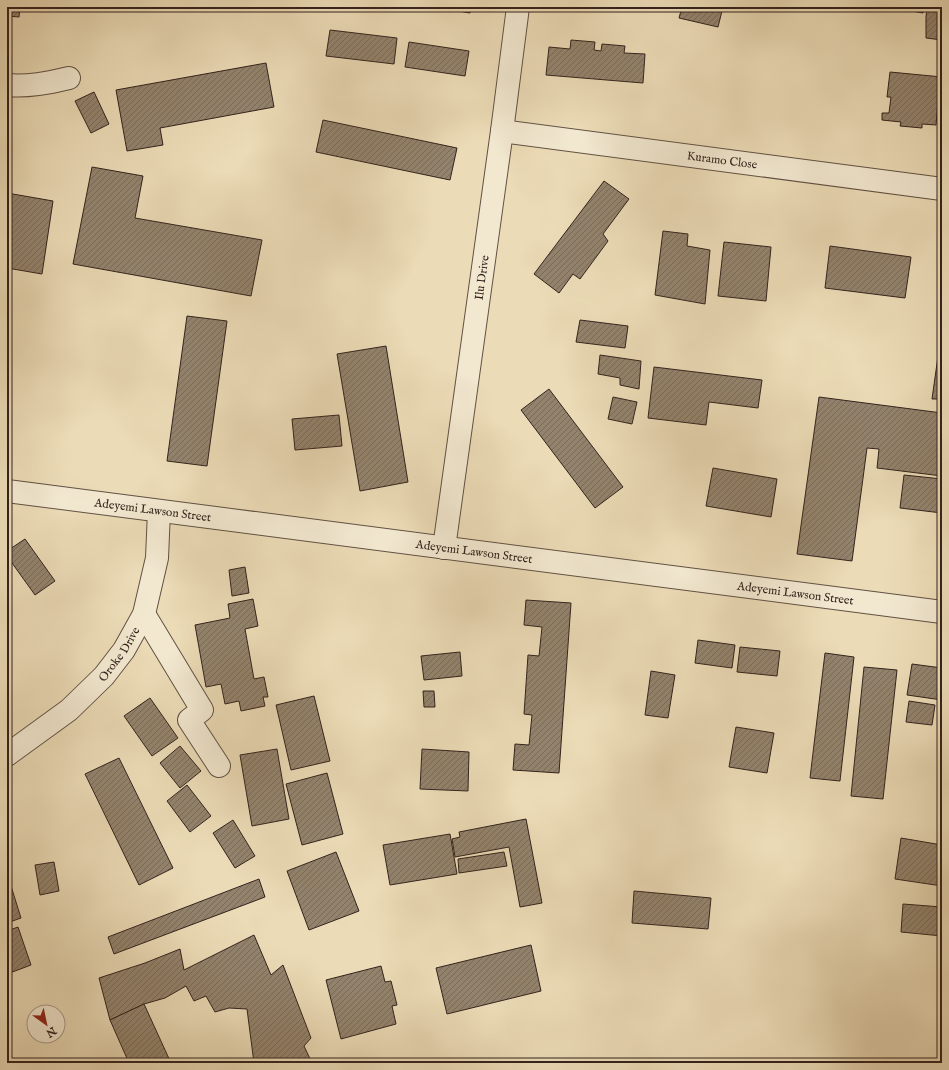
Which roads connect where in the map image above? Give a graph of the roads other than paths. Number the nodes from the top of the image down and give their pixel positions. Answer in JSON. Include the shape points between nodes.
{"nodes":[{"id":1,"x":518,"y":7,"type":"edge"},
{"id":2,"x":69,"y":78,"type":"dead end"},
{"id":3,"x":7,"y":85,"type":"edge"},
{"id":4,"x":502,"y":131,"type":"junction"},
{"id":5,"x":942,"y":189,"type":"edge"},
{"id":6,"x":7,"y":491,"type":"edge"},
{"id":7,"x":159,"y":511,"type":"junction"},
{"id":8,"x":444,"y":548,"type":"junction"},
{"id":9,"x":942,"y":612,"type":"edge"},
{"id":10,"x":144,"y":614,"type":"junction"},
{"id":11,"x":7,"y":755,"type":"edge"},
{"id":12,"x":219,"y":766,"type":"dead end"}],
"edges":[{"from":1,"to":4,"type":"street","name":"Ilu Drive"},
{"from":2,"to":3,"type":"street","via":[[21,86]]},
{"from":4,"to":5,"type":"street","name":"Kuramo Close"},
{"from":4,"to":8,"type":"street","name":"Ilu Drive"},
{"from":6,"to":7,"type":"street","name":"Adeyemi Lawson Street"},
{"from":7,"to":8,"type":"street","name":"Adeyemi Lawson Street"},
{"from":7,"to":10,"type":"street","name":"Oroke Drive","via":[[157,558]]},
{"from":8,"to":9,"type":"street","name":"Adeyemi Lawson Street"},
{"from":10,"to":11,"type":"street","name":"Oroke Drive","via":[[124,650],[104,676],[69,710]]},
{"from":10,"to":12,"type":"street","via":[[202,710],[189,720]]}]}
